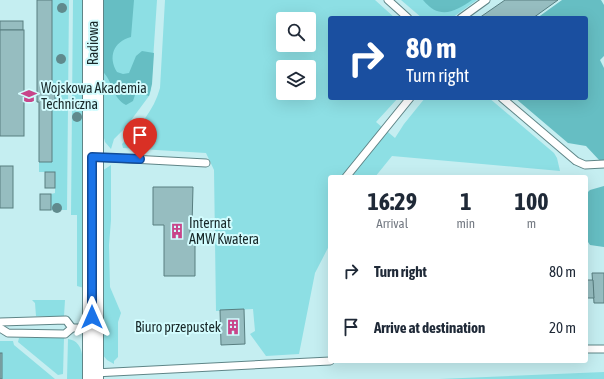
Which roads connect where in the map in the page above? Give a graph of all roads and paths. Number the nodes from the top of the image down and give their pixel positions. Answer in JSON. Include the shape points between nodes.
{"nodes":[{"id":1,"x":93,"y":0,"type":"edge"},
{"id":2,"x":388,"y":0,"type":"edge"},
{"id":3,"x":486,"y":0,"type":"edge"},
{"id":4,"x":406,"y":16,"type":"edge"},
{"id":5,"x":464,"y":16,"type":"edge"},
{"id":6,"x":408,"y":100,"type":"edge"},
{"id":7,"x":504,"y":100,"type":"edge"},
{"id":8,"x":92,"y":157,"type":"junction"},
{"id":9,"x":206,"y":163,"type":"dead end"},
{"id":10,"x":604,"y":164,"type":"edge"},
{"id":11,"x":348,"y":175,"type":"edge"},
{"id":12,"x":0,"y":322,"type":"edge"},
{"id":13,"x":0,"y":328,"type":"edge"},
{"id":14,"x":72,"y":328,"type":"junction"},
{"id":15,"x":92,"y":328,"type":"junction"},
{"id":16,"x":588,"y":349,"type":"edge"},
{"id":17,"x":604,"y":349,"type":"edge"},
{"id":18,"x":328,"y":361,"type":"edge"},
{"id":19,"x":94,"y":377,"type":"edge"}],
"edges":[{"from":1,"to":8,"type":"main road","name":"Radiowa"},
{"from":2,"to":4,"type":"lane"},
{"from":3,"to":5,"type":"lane"},
{"from":6,"to":11,"type":"lane"},
{"from":7,"to":10,"type":"lane","via":[[576,161],[585,165]]},
{"from":8,"to":9,"type":"lane"},
{"from":8,"to":15,"type":"main road","name":"Radiowa"},
{"from":12,"to":14,"type":"lane","via":[[66,320]]},
{"from":13,"to":14,"type":"lane","via":[[8,333],[65,334]]},
{"from":14,"to":15,"type":"lane"},
{"from":15,"to":19,"type":"main road","name":"Radiowa"},
{"from":16,"to":17,"type":"lane"},
{"from":18,"to":19,"type":"lane"}]}
